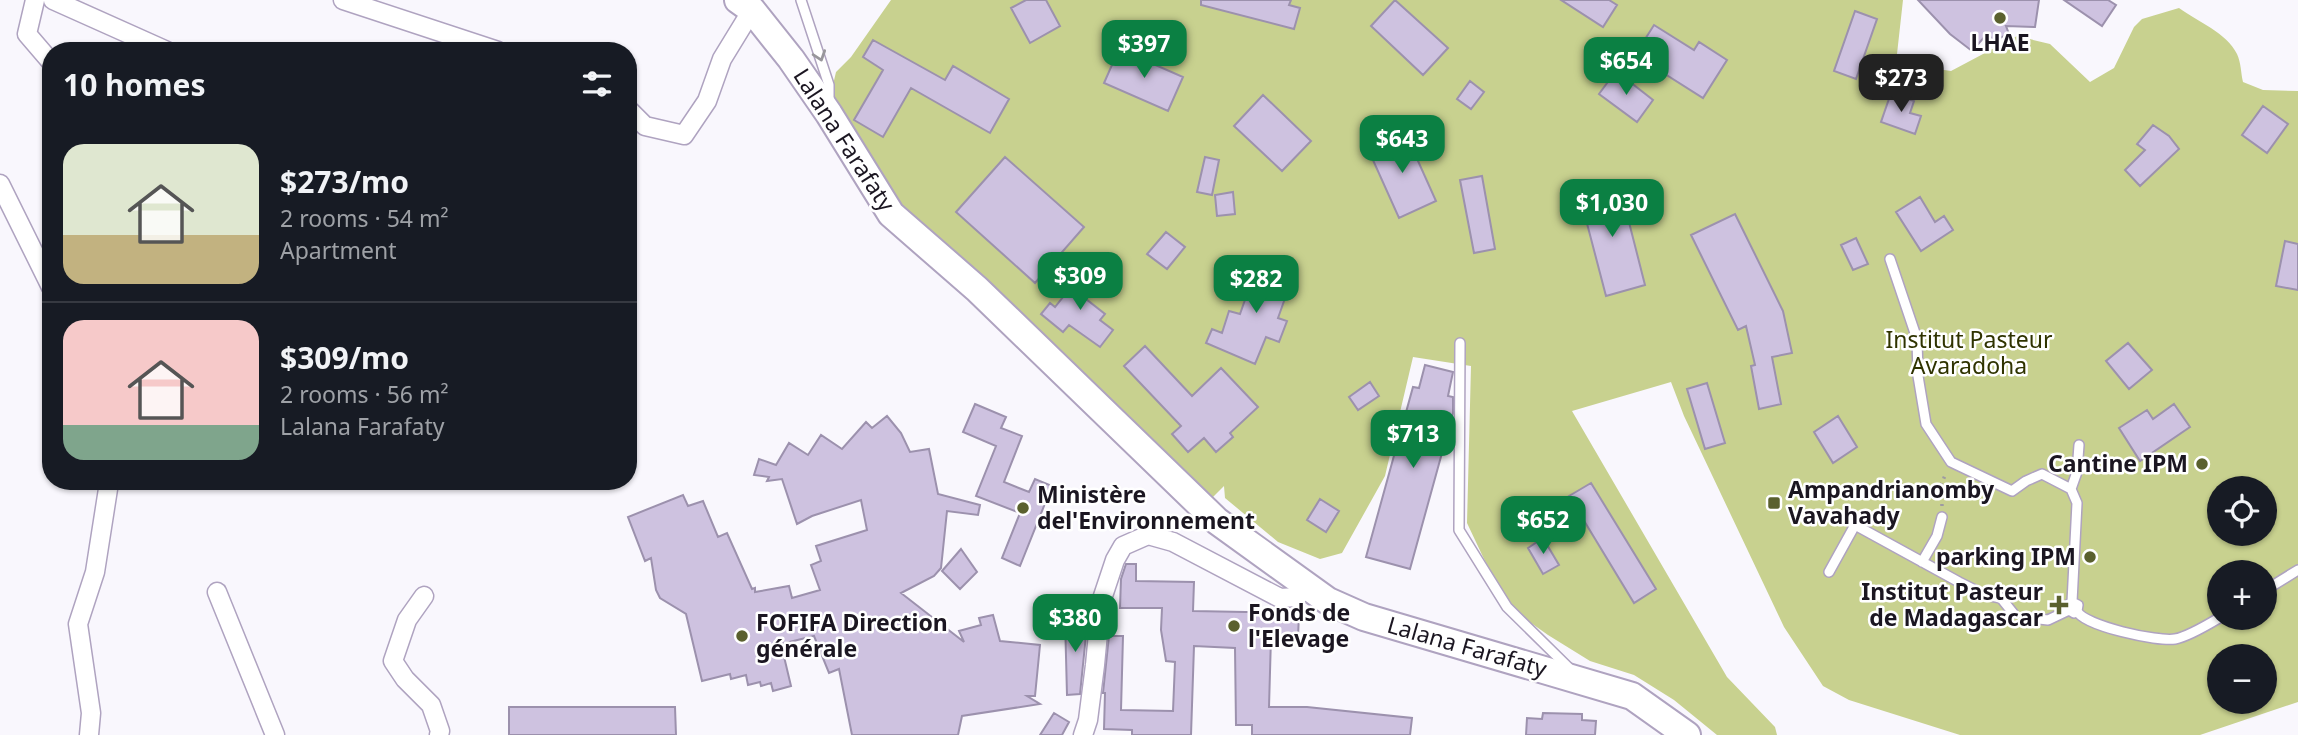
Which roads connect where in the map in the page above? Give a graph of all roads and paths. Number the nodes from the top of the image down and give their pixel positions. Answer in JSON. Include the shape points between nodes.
{"nodes":[{"id":1,"x":36,"y":0,"type":"edge"},
{"id":2,"x":53,"y":0,"type":"edge"},
{"id":3,"x":343,"y":0,"type":"edge"},
{"id":4,"x":800,"y":0,"type":"edge"},
{"id":5,"x":745,"y":5,"type":"edge"},
{"id":6,"x":147,"y":42,"type":"edge"},
{"id":7,"x":471,"y":42,"type":"edge"},
{"id":8,"x":42,"y":52,"type":"edge"},
{"id":9,"x":829,"y":114,"type":"junction"},
{"id":10,"x":637,"y":118,"type":"edge"},
{"id":11,"x":0,"y":184,"type":"edge"},
{"id":12,"x":1890,"y":259,"type":"dead end"},
{"id":13,"x":42,"y":269,"type":"edge"},
{"id":14,"x":1460,"y":343,"type":"dead end"},
{"id":15,"x":2079,"y":445,"type":"dead end"},
{"id":16,"x":1951,"y":462,"type":"junction"},
{"id":17,"x":2071,"y":489,"type":"junction"},
{"id":18,"x":108,"y":490,"type":"edge"},
{"id":19,"x":1942,"y":517,"type":"joint"},
{"id":20,"x":1922,"y":562,"type":"junction"},
{"id":21,"x":2298,"y":570,"type":"edge"},
{"id":22,"x":1829,"y":572,"type":"dead end"},
{"id":23,"x":2277,"y":583,"type":"edge"},
{"id":24,"x":1305,"y":585,"type":"junction"},
{"id":25,"x":216,"y":592,"type":"dead end"},
{"id":26,"x":424,"y":596,"type":"dead end"},
{"id":27,"x":2073,"y":608,"type":"junction"},
{"id":28,"x":2013,"y":613,"type":"dead end"},
{"id":29,"x":2031,"y":618,"type":"dead end"},
{"id":30,"x":2207,"y":624,"type":"edge"},
{"id":31,"x":1582,"y":680,"type":"junction"},
{"id":32,"x":89,"y":735,"type":"edge"},
{"id":33,"x":275,"y":735,"type":"edge"},
{"id":34,"x":439,"y":735,"type":"edge"},
{"id":35,"x":1083,"y":735,"type":"edge"},
{"id":36,"x":1687,"y":735,"type":"edge"}],
"edges":[{"from":1,"to":8,"type":"street","via":[[27,34]]},
{"from":2,"to":6,"type":"street"},
{"from":3,"to":7,"type":"street"},
{"from":4,"to":9,"type":"lane","one_way":true,"via":[[830,85]]},
{"from":5,"to":9,"type":"main road","name":"Lalana Farafaty"},
{"from":5,"to":10,"type":"street","via":[[707,101],[684,135],[645,126]]},
{"from":9,"to":24,"type":"main road","name":"Lalana Farafaty","via":[[891,214],[977,289],[1217,521]]},
{"from":11,"to":13,"type":"street"},
{"from":12,"to":16,"type":"lane","via":[[1917,340],[1926,424]]},
{"from":14,"to":31,"type":"lane","via":[[1459,530],[1507,607]]},
{"from":15,"to":17,"type":"lane"},
{"from":16,"to":17,"type":"lane","via":[[2012,491],[2042,474]]},
{"from":16,"to":19,"type":"path","via":[[1941,485]]},
{"from":17,"to":27,"type":"lane","via":[[2077,503]]},
{"from":18,"to":32,"type":"street","via":[[95,572],[78,624],[91,713]]},
{"from":19,"to":20,"type":"lane"},
{"from":20,"to":22,"type":"lane","via":[[1855,526]]},
{"from":20,"to":28,"type":"lane","via":[[1985,595],[2001,598]]},
{"from":21,"to":23,"type":"lane"},
{"from":24,"to":31,"type":"main road","name":"Lalana Farafaty","via":[[1364,617]]},
{"from":24,"to":35,"type":"street","via":[[1297,597],[1280,598],[1173,542],[1148,535],[1123,546],[1101,602]]},
{"from":25,"to":33,"type":"street"},
{"from":26,"to":34,"type":"street","via":[[407,620],[393,661],[431,705]]},
{"from":27,"to":29,"type":"lane","via":[[2048,620]]},
{"from":27,"to":30,"type":"lane","via":[[2083,619],[2105,627],[2174,639]]},
{"from":31,"to":36,"type":"main road","name":"Lalana Farafaty","via":[[1632,696]]}]}
